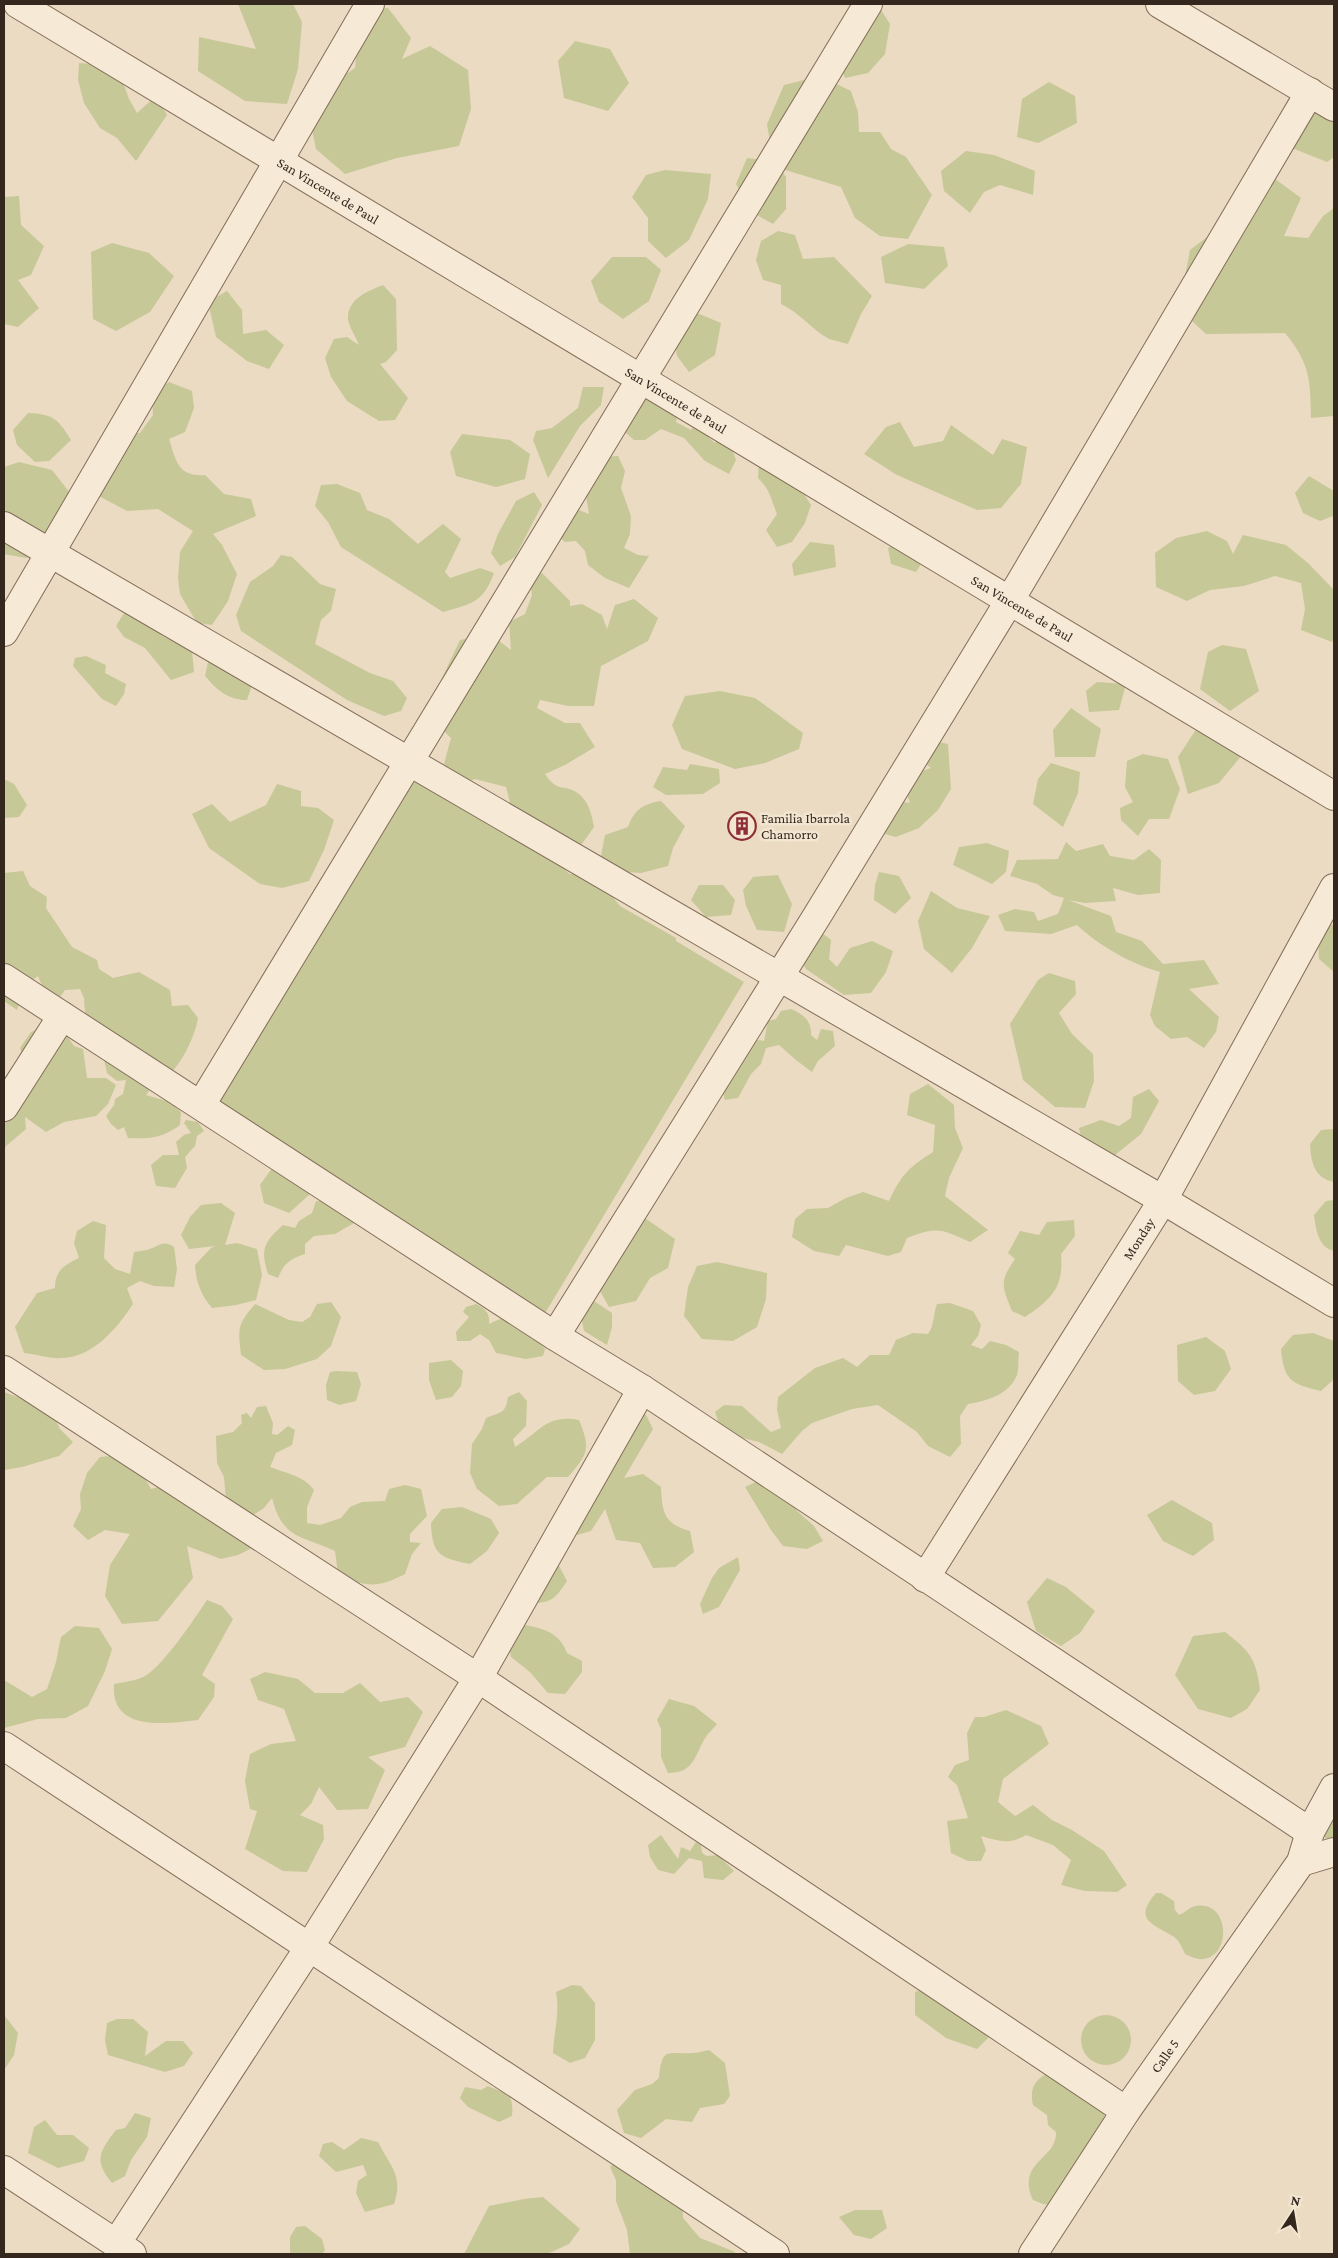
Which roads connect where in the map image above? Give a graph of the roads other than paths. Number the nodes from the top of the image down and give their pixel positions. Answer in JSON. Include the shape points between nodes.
{"nodes":[{"id":1,"x":18,"y":4,"type":"edge"},
{"id":2,"x":370,"y":4,"type":"edge"},
{"id":3,"x":868,"y":4,"type":"edge"},
{"id":4,"x":1160,"y":4,"type":"edge"},
{"id":5,"x":1193,"y":12,"type":"edge"},
{"id":6,"x":1310,"y":92,"type":"junction"},
{"id":7,"x":1334,"y":107,"type":"edge"},
{"id":8,"x":278,"y":159,"type":"junction"},
{"id":9,"x":641,"y":378,"type":"junction"},
{"id":10,"x":4,"y":526,"type":"edge"},
{"id":11,"x":50,"y":553,"type":"junction"},
{"id":12,"x":1010,"y":600,"type":"junction"},
{"id":13,"x":4,"y":632,"type":"edge"},
{"id":14,"x":408,"y":762,"type":"junction"},
{"id":15,"x":1334,"y":796,"type":"edge"},
{"id":16,"x":1334,"y":888,"type":"edge"},
{"id":17,"x":778,"y":976,"type":"junction"},
{"id":18,"x":4,"y":978,"type":"edge"},
{"id":19,"x":62,"y":1016,"type":"junction"},
{"id":20,"x":201,"y":1105,"type":"junction"},
{"id":21,"x":4,"y":1107,"type":"edge"},
{"id":22,"x":1163,"y":1200,"type":"junction"},
{"id":23,"x":1334,"y":1303,"type":"edge"},
{"id":24,"x":555,"y":1336,"type":"junction"},
{"id":25,"x":4,"y":1370,"type":"edge"},
{"id":26,"x":642,"y":1389,"type":"junction"},
{"id":27,"x":925,"y":1578,"type":"junction"},
{"id":28,"x":478,"y":1678,"type":"junction"},
{"id":29,"x":4,"y":1746,"type":"edge"},
{"id":30,"x":1334,"y":1788,"type":"edge"},
{"id":31,"x":1310,"y":1832,"type":"junction"},
{"id":32,"x":1334,"y":1852,"type":"edge"},
{"id":33,"x":1301,"y":1862,"type":"junction"},
{"id":34,"x":310,"y":1946,"type":"junction"},
{"id":35,"x":1126,"y":2111,"type":"junction"},
{"id":36,"x":4,"y":2170,"type":"edge"},
{"id":37,"x":124,"y":2249,"type":"edge"},
{"id":38,"x":775,"y":2254,"type":"edge"},
{"id":39,"x":1033,"y":2254,"type":"edge"}],
"edges":[{"from":1,"to":8,"type":"street","name":"San Vincente de Paul"},
{"from":2,"to":8,"type":"street"},
{"from":3,"to":9,"type":"street"},
{"from":4,"to":5,"type":"street"},
{"from":5,"to":6,"type":"street"},
{"from":6,"to":7,"type":"street"},
{"from":6,"to":12,"type":"street"},
{"from":8,"to":9,"type":"street","name":"San Vincente de Paul"},
{"from":8,"to":11,"type":"street"},
{"from":9,"to":12,"type":"street","name":"San Vincente de Paul"},
{"from":9,"to":14,"type":"street"},
{"from":10,"to":11,"type":"street"},
{"from":11,"to":13,"type":"street"},
{"from":11,"to":14,"type":"street"},
{"from":12,"to":15,"type":"street","name":"San Vincente de Paul"},
{"from":12,"to":17,"type":"street"},
{"from":14,"to":17,"type":"street"},
{"from":14,"to":20,"type":"street"},
{"from":16,"to":22,"type":"street","name":"Monday"},
{"from":17,"to":22,"type":"street"},
{"from":17,"to":24,"type":"street"},
{"from":18,"to":19,"type":"street"},
{"from":19,"to":20,"type":"street"},
{"from":19,"to":21,"type":"street"},
{"from":20,"to":24,"type":"street"},
{"from":22,"to":23,"type":"street"},
{"from":22,"to":27,"type":"street","name":"Monday"},
{"from":24,"to":26,"type":"street"},
{"from":25,"to":28,"type":"street"},
{"from":26,"to":27,"type":"street"},
{"from":26,"to":28,"type":"street"},
{"from":27,"to":31,"type":"street"},
{"from":28,"to":34,"type":"street"},
{"from":28,"to":35,"type":"street"},
{"from":29,"to":34,"type":"street"},
{"from":30,"to":31,"type":"street","name":"Calle 5"},
{"from":31,"to":33,"type":"street","name":"Calle 5"},
{"from":32,"to":33,"type":"street"},
{"from":33,"to":35,"type":"street","name":"Calle 5"},
{"from":34,"to":37,"type":"street"},
{"from":34,"to":38,"type":"street"},
{"from":35,"to":39,"type":"street","name":"Calle 5"},
{"from":36,"to":37,"type":"street"}]}
